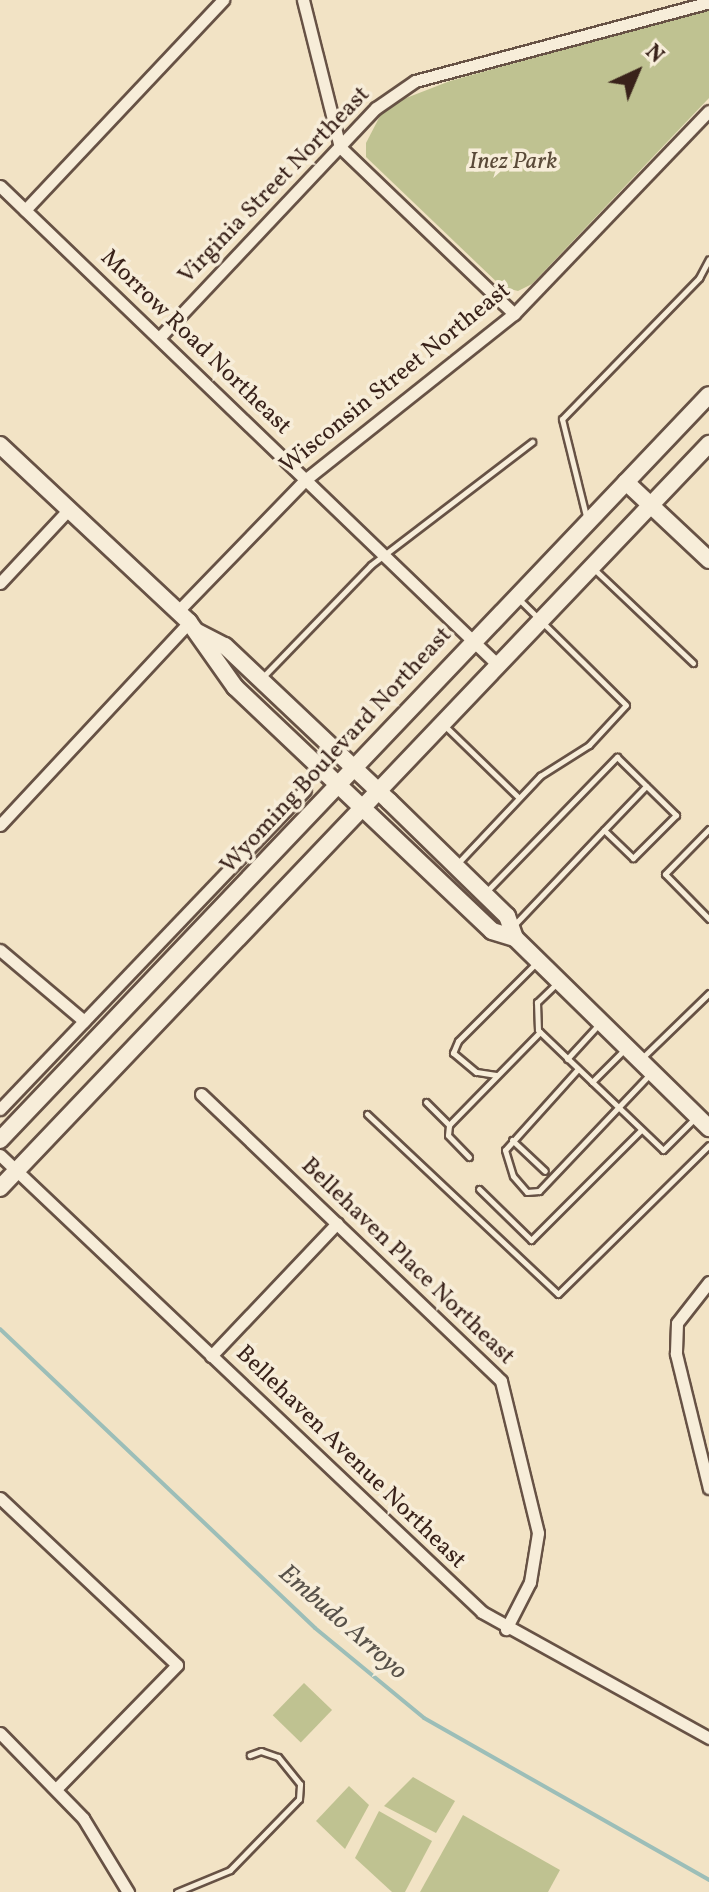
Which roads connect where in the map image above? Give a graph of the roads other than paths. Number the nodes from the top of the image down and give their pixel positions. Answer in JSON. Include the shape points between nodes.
{"nodes":[{"id":1,"x":223,"y":0,"type":"edge"},
{"id":2,"x":303,"y":0,"type":"edge"},
{"id":3,"x":709,"y":2,"type":"edge"},
{"id":4,"x":709,"y":111,"type":"edge"},
{"id":5,"x":340,"y":147,"type":"junction"},
{"id":6,"x":0,"y":186,"type":"edge"},
{"id":7,"x":25,"y":210,"type":"junction"},
{"id":8,"x":709,"y":259,"type":"edge"},
{"id":9,"x":514,"y":314,"type":"junction"},
{"id":10,"x":159,"y":338,"type":"junction"},
{"id":11,"x":709,"y":395,"type":"edge"},
{"id":12,"x":532,"y":442,"type":"dead end"},
{"id":13,"x":709,"y":444,"type":"edge"},
{"id":14,"x":0,"y":445,"type":"edge"},
{"id":15,"x":305,"y":480,"type":"junction"},
{"id":16,"x":626,"y":482,"type":"junction"},
{"id":17,"x":650,"y":506,"type":"junction"},
{"id":18,"x":69,"y":509,"type":"junction"},
{"id":19,"x":588,"y":522,"type":"junction"},
{"id":20,"x":387,"y":558,"type":"junction"},
{"id":21,"x":709,"y":560,"type":"edge"},
{"id":22,"x":592,"y":567,"type":"junction"},
{"id":23,"x":0,"y":583,"type":"edge"},
{"id":24,"x":517,"y":596,"type":"junction"},
{"id":25,"x":541,"y":620,"type":"junction"},
{"id":26,"x":188,"y":622,"type":"junction"},
{"id":27,"x":473,"y":641,"type":"junction"},
{"id":28,"x":693,"y":663,"type":"dead end"},
{"id":29,"x":498,"y":665,"type":"junction"},
{"id":30,"x":260,"y":679,"type":"junction"},
{"id":31,"x":442,"y":723,"type":"junction"},
{"id":32,"x":357,"y":770,"type":"junction"},
{"id":33,"x":340,"y":785,"type":"junction"},
{"id":34,"x":646,"y":786,"type":"junction"},
{"id":35,"x":377,"y":789,"type":"junction"},
{"id":36,"x":305,"y":790,"type":"dead end"},
{"id":37,"x":519,"y":798,"type":"junction"},
{"id":38,"x":362,"y":804,"type":"junction"},
{"id":39,"x":0,"y":825,"type":"edge"},
{"id":40,"x":709,"y":829,"type":"edge"},
{"id":41,"x":604,"y":830,"type":"junction"},
{"id":42,"x":455,"y":865,"type":"junction"},
{"id":43,"x":484,"y":893,"type":"junction"},
{"id":44,"x":709,"y":919,"type":"edge"},
{"id":45,"x":514,"y":933,"type":"junction"},
{"id":46,"x":0,"y":950,"type":"edge"},
{"id":47,"x":538,"y":960,"type":"junction"},
{"id":48,"x":559,"y":981,"type":"junction"},
{"id":49,"x":709,"y":993,"type":"edge"},
{"id":50,"x":84,"y":1021,"type":"junction"},
{"id":51,"x":601,"y":1022,"type":"junction"},
{"id":52,"x":540,"y":1032,"type":"junction"},
{"id":53,"x":626,"y":1048,"type":"junction"},
{"id":54,"x":567,"y":1059,"type":"junction"},
{"id":55,"x":646,"y":1067,"type":"junction"},
{"id":56,"x":578,"y":1069,"type":"junction"},
{"id":57,"x":496,"y":1075,"type":"junction"},
{"id":58,"x":592,"y":1082,"type":"junction"},
{"id":59,"x":201,"y":1094,"type":"dead end"},
{"id":60,"x":426,"y":1102,"type":"dead end"},
{"id":61,"x":619,"y":1108,"type":"junction"},
{"id":62,"x":0,"y":1109,"type":"edge"},
{"id":63,"x":367,"y":1114,"type":"dead end"},
{"id":64,"x":703,"y":1122,"type":"edge"},
{"id":65,"x":449,"y":1125,"type":"junction"},
{"id":66,"x":641,"y":1130,"type":"junction"},
{"id":67,"x":0,"y":1140,"type":"edge"},
{"id":68,"x":512,"y":1140,"type":"junction"},
{"id":69,"x":709,"y":1145,"type":"edge"},
{"id":70,"x":0,"y":1155,"type":"edge"},
{"id":71,"x":469,"y":1157,"type":"dead end"},
{"id":72,"x":17,"y":1170,"type":"junction"},
{"id":73,"x":545,"y":1171,"type":"dead end"},
{"id":74,"x":0,"y":1188,"type":"edge"},
{"id":75,"x":479,"y":1189,"type":"dead end"},
{"id":76,"x":337,"y":1223,"type":"junction"},
{"id":77,"x":709,"y":1282,"type":"edge"},
{"id":78,"x":211,"y":1356,"type":"junction"},
{"id":79,"x":706,"y":1464,"type":"edge"},
{"id":80,"x":709,"y":1488,"type":"edge"},
{"id":81,"x":0,"y":1498,"type":"edge"},
{"id":82,"x":506,"y":1629,"type":"junction"},
{"id":83,"x":0,"y":1733,"type":"edge"},
{"id":84,"x":709,"y":1738,"type":"edge"},
{"id":85,"x":250,"y":1755,"type":"dead end"},
{"id":86,"x":58,"y":1787,"type":"junction"},
{"id":87,"x":128,"y":1892,"type":"edge"},
{"id":88,"x":177,"y":1892,"type":"edge"}],
"edges":[{"from":1,"to":7,"type":"street"},
{"from":2,"to":5,"type":"street"},
{"from":3,"to":5,"type":"street","name":"Virginia Street Northeast","via":[[415,81],[376,108]]},
{"from":4,"to":9,"type":"street","name":"Wisconsin Street Northeast"},
{"from":5,"to":9,"type":"street"},
{"from":5,"to":10,"type":"street","name":"Virginia Street Northeast"},
{"from":6,"to":7,"type":"street","name":"Morrow Road Northeast"},
{"from":7,"to":10,"type":"street","name":"Morrow Road Northeast"},
{"from":8,"to":19,"type":"lane","via":[[699,278],[562,419]]},
{"from":9,"to":15,"type":"street","name":"Wisconsin Street Northeast"},
{"from":10,"to":15,"type":"street","name":"Morrow Road Northeast"},
{"from":11,"to":16,"type":"main road","name":"Wyoming Boulevard Northeast"},
{"from":12,"to":20,"type":"lane"},
{"from":13,"to":17,"type":"main road"},
{"from":14,"to":18,"type":"main road"},
{"from":15,"to":20,"type":"street","name":"Morrow Road Northeast"},
{"from":15,"to":26,"type":"street","name":"Wisconsin Street Northeast"},
{"from":16,"to":17,"type":"main road"},
{"from":16,"to":19,"type":"main road","name":"Wyoming Boulevard Northeast"},
{"from":17,"to":21,"type":"main road"},
{"from":17,"to":22,"type":"main road"},
{"from":18,"to":23,"type":"street"},
{"from":18,"to":26,"type":"main road"},
{"from":19,"to":24,"type":"main road","name":"Wyoming Boulevard Northeast"},
{"from":20,"to":27,"type":"street","name":"Morrow Road Northeast"},
{"from":20,"to":30,"type":"lane","via":[[371,565]]},
{"from":22,"to":25,"type":"main road"},
{"from":22,"to":28,"type":"lane"},
{"from":24,"to":25,"type":"lane"},
{"from":24,"to":27,"type":"main road","name":"Wyoming Boulevard Northeast"},
{"from":25,"to":29,"type":"main road"},
{"from":25,"to":37,"type":"lane","via":[[626,705],[589,745],[540,776]]},
{"from":26,"to":30,"type":"main road","via":[[225,646]]},
{"from":26,"to":33,"type":"main road","via":[[235,687]]},
{"from":26,"to":39,"type":"street","name":"Wisconsin Street Northeast"},
{"from":27,"to":29,"type":"street","name":"Morrow Road Northeast"},
{"from":27,"to":32,"type":"main road","name":"Wyoming Boulevard Northeast"},
{"from":29,"to":31,"type":"main road"},
{"from":30,"to":32,"type":"main road"},
{"from":31,"to":35,"type":"main road"},
{"from":31,"to":37,"type":"lane"},
{"from":32,"to":33,"type":"main road","name":"Wyoming Boulevard Northeast"},
{"from":32,"to":35,"type":"main road"},
{"from":33,"to":38,"type":"main road"},
{"from":33,"to":67,"type":"main road","name":"Wyoming Boulevard Northeast"},
{"from":34,"to":41,"type":"lane"},
{"from":34,"to":41,"type":"lane","via":[[676,815],[633,858]]},
{"from":34,"to":43,"type":"lane","via":[[617,757]]},
{"from":35,"to":38,"type":"main road"},
{"from":35,"to":42,"type":"main road"},
{"from":36,"to":50,"type":"street"},
{"from":37,"to":42,"type":"lane"},
{"from":38,"to":45,"type":"main road","via":[[492,931]]},
{"from":38,"to":72,"type":"main road"},
{"from":40,"to":44,"type":"lane","via":[[665,874]]},
{"from":41,"to":45,"type":"lane"},
{"from":42,"to":43,"type":"main road"},
{"from":43,"to":45,"type":"main road"},
{"from":45,"to":47,"type":"main road"},
{"from":46,"to":50,"type":"street"},
{"from":47,"to":48,"type":"main road"},
{"from":47,"to":57,"type":"lane","via":[[455,1047],[460,1063]]},
{"from":48,"to":51,"type":"main road"},
{"from":48,"to":52,"type":"lane","via":[[537,1002],[533,1015]]},
{"from":49,"to":55,"type":"lane"},
{"from":50,"to":62,"type":"street"},
{"from":51,"to":53,"type":"main road"},
{"from":51,"to":54,"type":"lane"},
{"from":52,"to":54,"type":"lane"},
{"from":52,"to":57,"type":"lane"},
{"from":53,"to":55,"type":"main road"},
{"from":53,"to":58,"type":"lane"},
{"from":54,"to":56,"type":"lane"},
{"from":55,"to":61,"type":"lane"},
{"from":55,"to":64,"type":"main road"},
{"from":56,"to":58,"type":"lane"},
{"from":56,"to":68,"type":"lane"},
{"from":57,"to":65,"type":"lane"},
{"from":58,"to":61,"type":"lane"},
{"from":59,"to":76,"type":"street","name":"Bellehaven Place Northeast"},
{"from":60,"to":65,"type":"lane"},
{"from":61,"to":66,"type":"lane"},
{"from":61,"to":68,"type":"lane","via":[[533,1193],[513,1176],[505,1150]]},
{"from":63,"to":69,"type":"lane","via":[[558,1294]]},
{"from":64,"to":66,"type":"lane","via":[[663,1150]]},
{"from":65,"to":71,"type":"lane","via":[[448,1135]]},
{"from":66,"to":75,"type":"lane","via":[[531,1240]]},
{"from":68,"to":73,"type":"lane"},
{"from":70,"to":72,"type":"street","name":"Bellehaven Avenue Northeast"},
{"from":72,"to":74,"type":"main road"},
{"from":72,"to":78,"type":"street","name":"Bellehaven Avenue Northeast"},
{"from":76,"to":78,"type":"street"},
{"from":76,"to":82,"type":"street","name":"Bellehaven Place Northeast","via":[[501,1381],[538,1533],[530,1582]]},
{"from":77,"to":79,"type":"street","via":[[677,1323],[676,1354]]},
{"from":78,"to":82,"type":"street","name":"Bellehaven Avenue Northeast","via":[[461,1594]]},
{"from":79,"to":80,"type":"street"},
{"from":81,"to":86,"type":"street","via":[[177,1665]]},
{"from":82,"to":84,"type":"street","name":"Bellehaven Avenue Northeast"},
{"from":83,"to":86,"type":"street"},
{"from":85,"to":88,"type":"lane","via":[[261,1751],[278,1757],[300,1784],[299,1799],[230,1870]]},
{"from":86,"to":87,"type":"street"}]}
